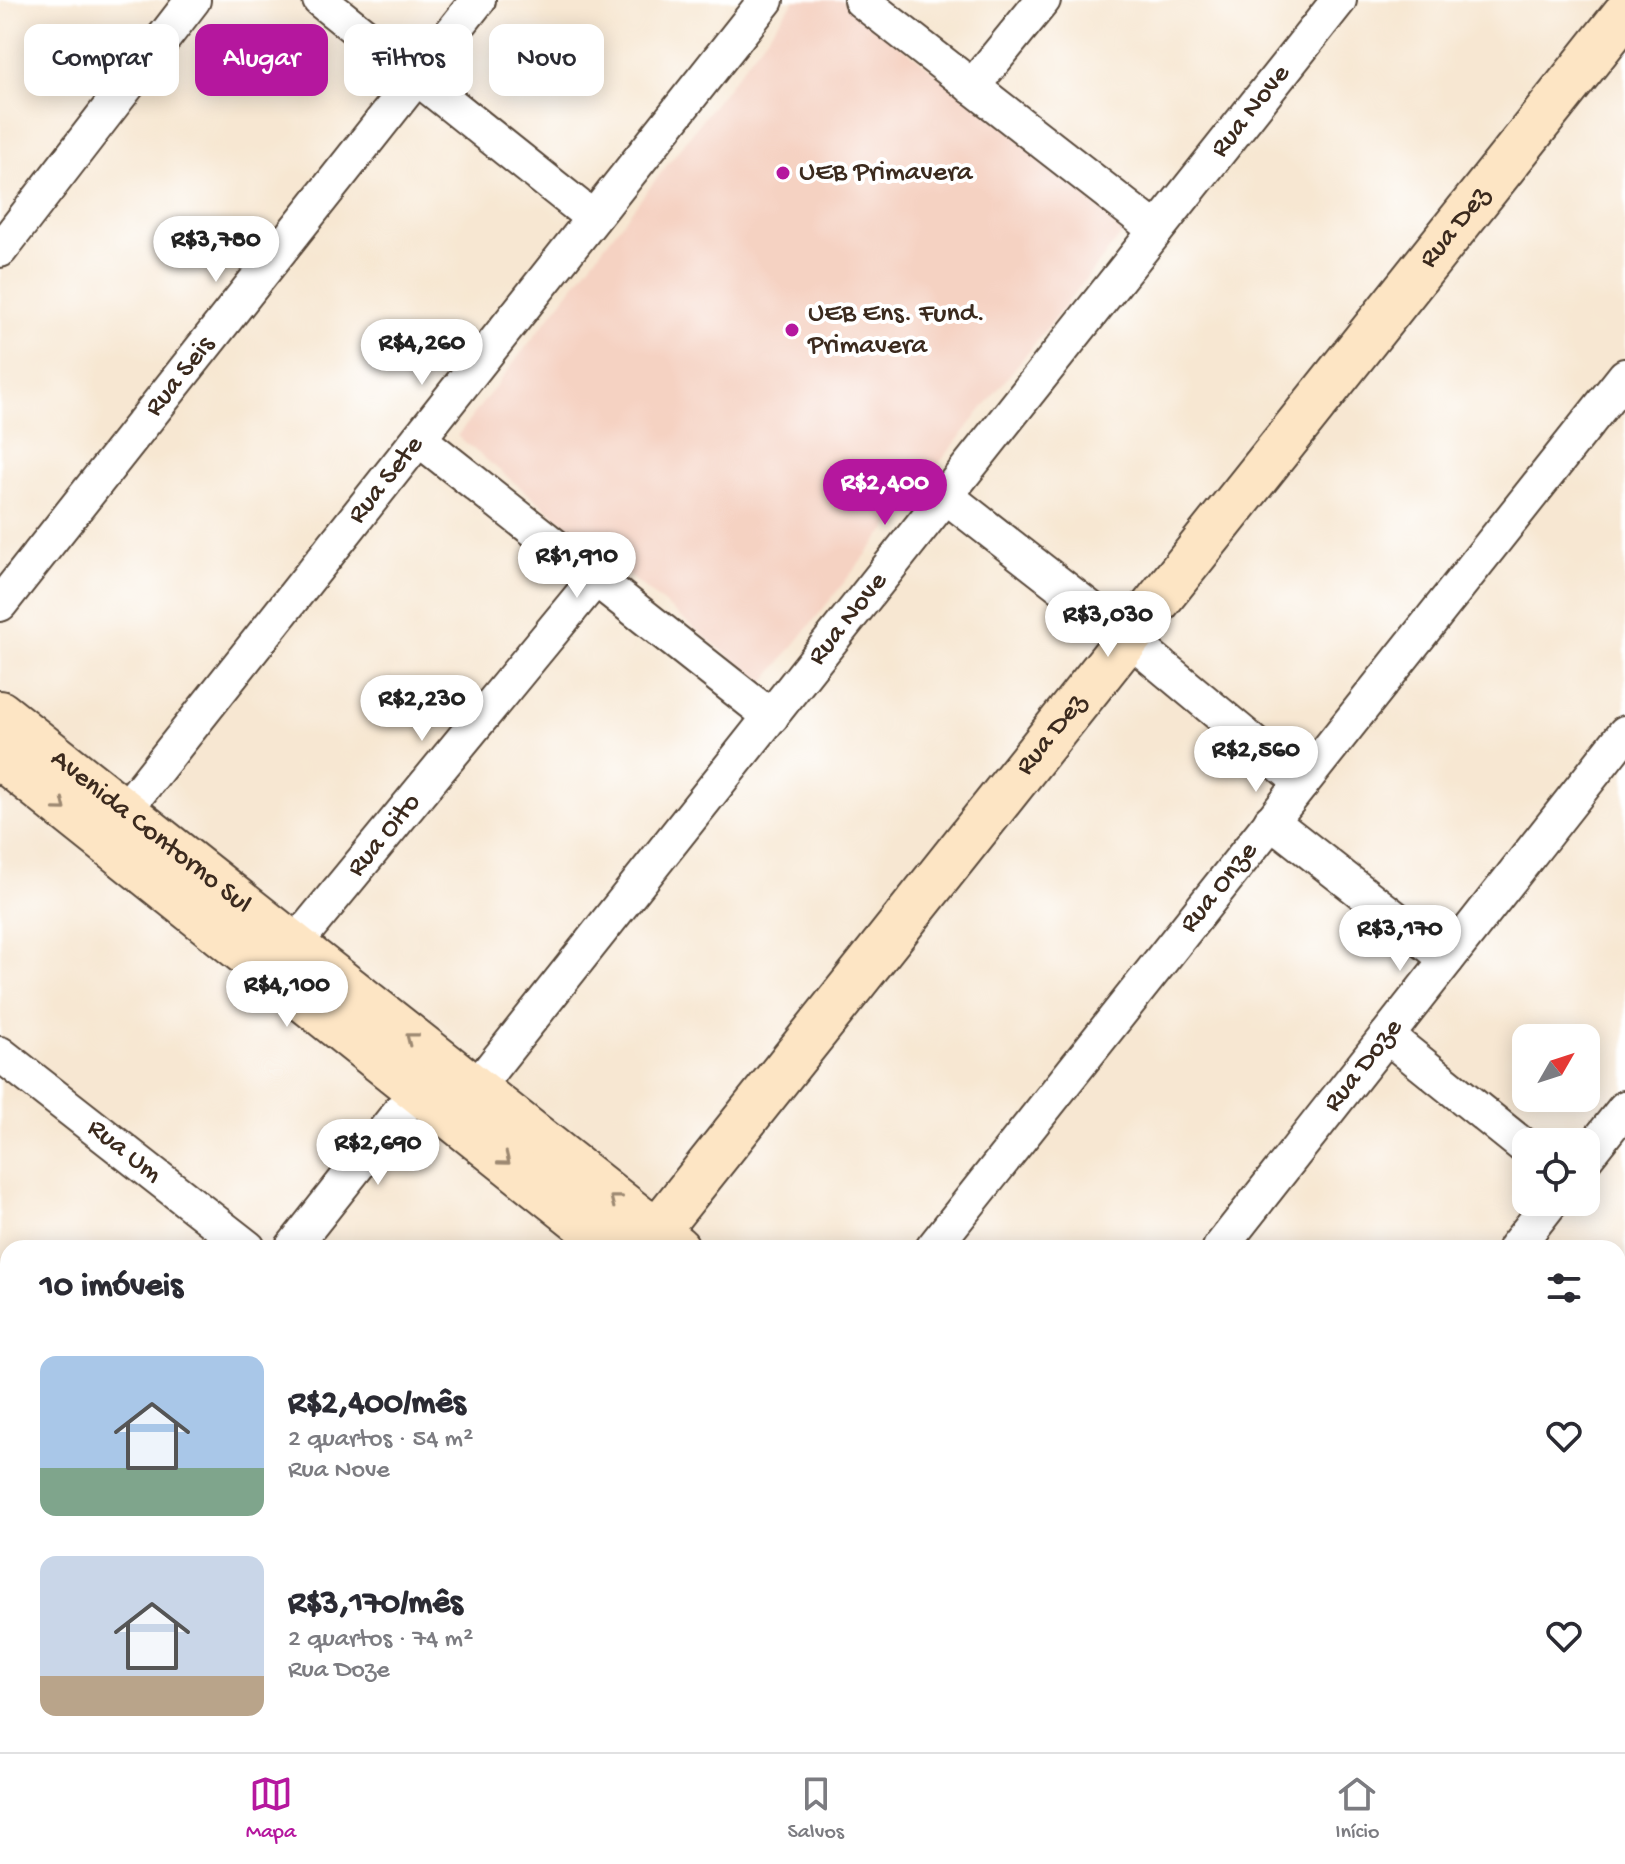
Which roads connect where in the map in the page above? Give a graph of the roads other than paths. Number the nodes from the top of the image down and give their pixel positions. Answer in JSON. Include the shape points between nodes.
{"nodes":[{"id":1,"x":193,"y":0,"type":"edge"},
{"id":2,"x":320,"y":0,"type":"edge"},
{"id":3,"x":478,"y":0,"type":"edge"},
{"id":4,"x":766,"y":0,"type":"edge"},
{"id":5,"x":861,"y":0,"type":"edge"},
{"id":6,"x":1043,"y":0,"type":"edge"},
{"id":7,"x":1339,"y":0,"type":"edge"},
{"id":8,"x":1625,"y":14,"type":"edge"},
{"id":9,"x":350,"y":24,"type":"edge"},
{"id":10,"x":459,"y":24,"type":"edge"},
{"id":11,"x":972,"y":87,"type":"junction"},
{"id":12,"x":403,"y":96,"type":"edge"},
{"id":13,"x":440,"y":96,"type":"edge"},
{"id":14,"x":593,"y":218,"type":"junction"},
{"id":15,"x":1156,"y":230,"type":"junction"},
{"id":16,"x":0,"y":250,"type":"edge"},
{"id":17,"x":1625,"y":376,"type":"edge"},
{"id":18,"x":419,"y":439,"type":"junction"},
{"id":19,"x":946,"y":496,"type":"junction"},
{"id":20,"x":596,"y":578,"type":"junction"},
{"id":21,"x":0,"y":604,"type":"edge"},
{"id":22,"x":1128,"y":638,"type":"junction"},
{"id":23,"x":0,"y":713,"type":"edge"},
{"id":24,"x":771,"y":717,"type":"junction"},
{"id":25,"x":1625,"y":733,"type":"edge"},
{"id":26,"x":0,"y":757,"type":"edge"},
{"id":27,"x":1302,"y":783,"type":"junction"},
{"id":28,"x":124,"y":811,"type":"junction"},
{"id":29,"x":1271,"y":821,"type":"junction"},
{"id":30,"x":294,"y":945,"type":"junction"},
{"id":31,"x":1447,"y":959,"type":"junction"},
{"id":32,"x":1387,"y":1036,"type":"junction"},
{"id":33,"x":0,"y":1054,"type":"edge"},
{"id":34,"x":475,"y":1089,"type":"junction"},
{"id":35,"x":417,"y":1090,"type":"junction"},
{"id":36,"x":1625,"y":1108,"type":"edge"},
{"id":37,"x":1512,"y":1137,"type":"edge"},
{"id":38,"x":1600,"y":1139,"type":"edge"},
{"id":39,"x":1540,"y":1216,"type":"edge"},
{"id":40,"x":238,"y":1240,"type":"edge"},
{"id":41,"x":298,"y":1240,"type":"edge"},
{"id":42,"x":605,"y":1240,"type":"edge"},
{"id":43,"x":656,"y":1240,"type":"edge"},
{"id":44,"x":660,"y":1240,"type":"edge"},
{"id":45,"x":939,"y":1240,"type":"edge"},
{"id":46,"x":1226,"y":1240,"type":"edge"},
{"id":47,"x":1521,"y":1240,"type":"edge"}],
"edges":[{"from":1,"to":16,"type":"street"},
{"from":2,"to":9,"type":"street"},
{"from":3,"to":10,"type":"street","name":"Rua Seis"},
{"from":4,"to":14,"type":"street","name":"Rua Sete"},
{"from":5,"to":11,"type":"street"},
{"from":6,"to":11,"type":"street"},
{"from":7,"to":15,"type":"street","name":"Rua Nove"},
{"from":8,"to":22,"type":"street","name":"Rua Dez"},
{"from":11,"to":15,"type":"street"},
{"from":12,"to":21,"type":"street","name":"Rua Seis"},
{"from":13,"to":14,"type":"street"},
{"from":14,"to":18,"type":"street","name":"Rua Sete"},
{"from":15,"to":19,"type":"street","name":"Rua Nove"},
{"from":17,"to":27,"type":"street","name":"Rua Onze"},
{"from":18,"to":20,"type":"street"},
{"from":18,"to":28,"type":"street","name":"Rua Sete"},
{"from":19,"to":22,"type":"street"},
{"from":19,"to":24,"type":"street","name":"Rua Nove"},
{"from":20,"to":24,"type":"street"},
{"from":20,"to":30,"type":"street","name":"Rua Oito"},
{"from":22,"to":27,"type":"street"},
{"from":22,"to":44,"type":"street","name":"Rua Dez"},
{"from":23,"to":28,"type":"street","name":"Avenida Contorno Sul"},
{"from":24,"to":34,"type":"street","name":"Rua Nove"},
{"from":25,"to":31,"type":"street","name":"Rua Doze"},
{"from":26,"to":35,"type":"street","name":"Avenida Contorno Sul","one_way":true},
{"from":27,"to":29,"type":"street","name":"Rua Onze"},
{"from":28,"to":30,"type":"street","name":"Avenida Contorno Sul"},
{"from":29,"to":31,"type":"street"},
{"from":29,"to":45,"type":"street","name":"Rua Onze"},
{"from":34,"to":30,"type":"street","name":"Avenida Contorno Sul","one_way":true},
{"from":31,"to":32,"type":"street","name":"Rua Doze"},
{"from":32,"to":37,"type":"street"},
{"from":32,"to":46,"type":"street","name":"Rua Doze"},
{"from":33,"to":40,"type":"street","name":"Rua Um"},
{"from":43,"to":34,"type":"street","name":"Avenida Contorno Sul","one_way":true},
{"from":35,"to":41,"type":"street"},
{"from":35,"to":42,"type":"street","name":"Avenida Contorno Sul","one_way":true},
{"from":36,"to":38,"type":"street"},
{"from":39,"to":47,"type":"street"}]}
